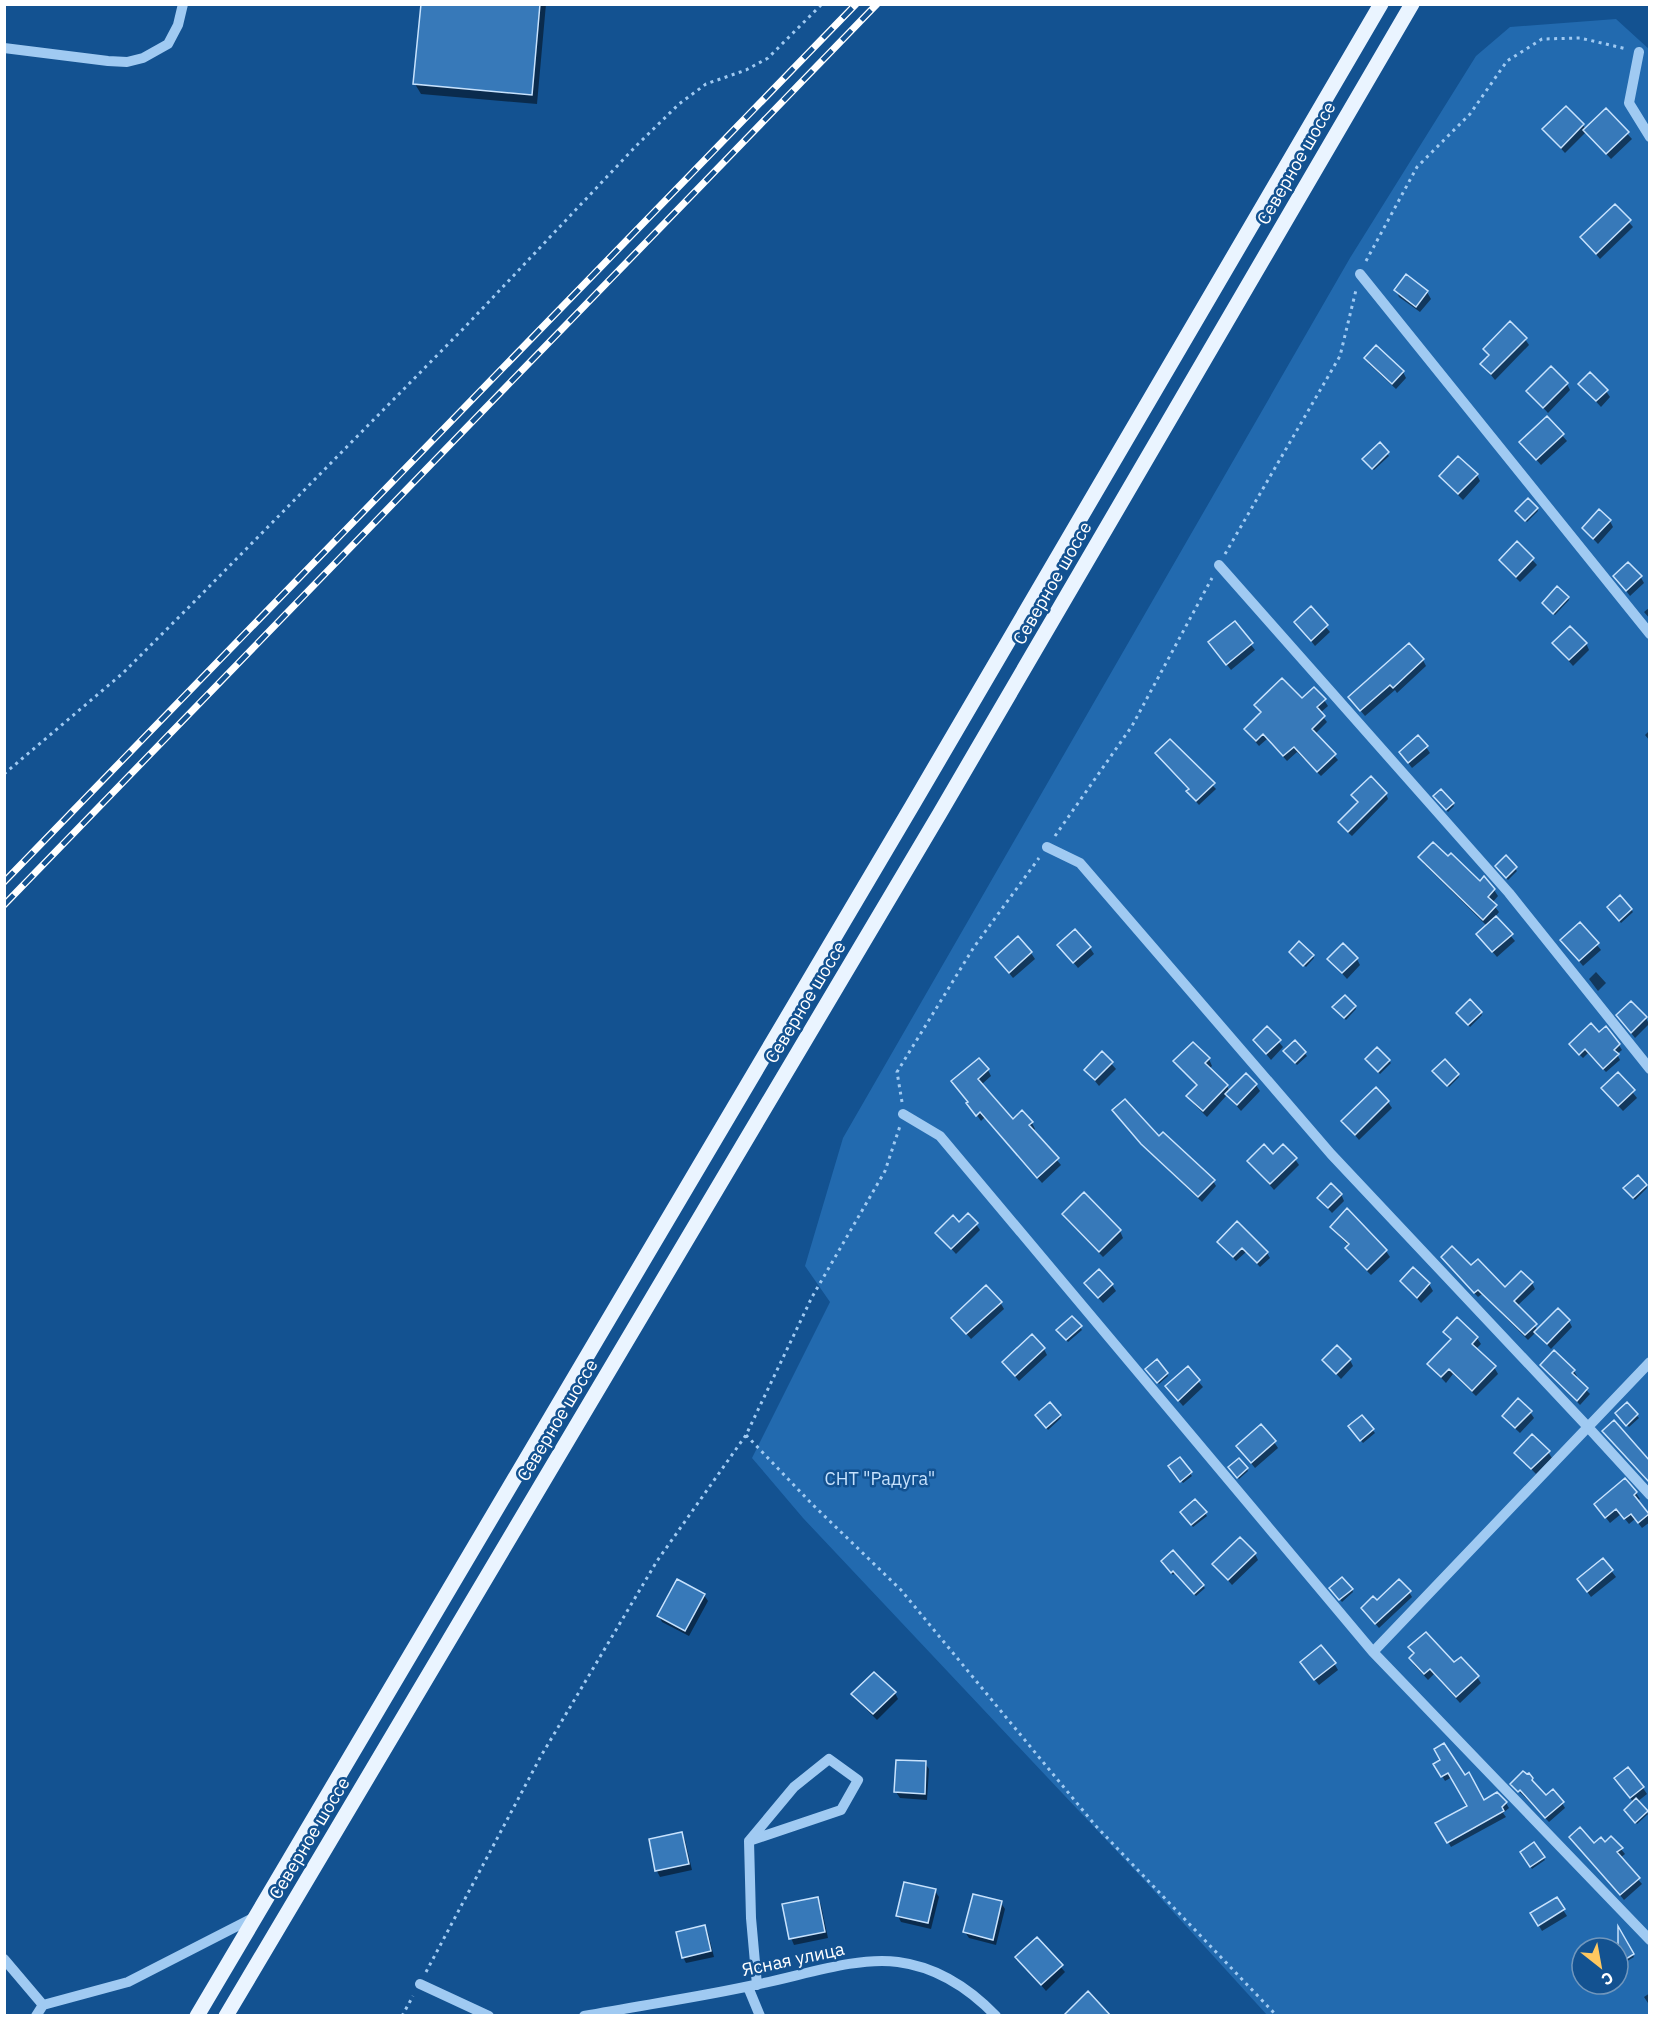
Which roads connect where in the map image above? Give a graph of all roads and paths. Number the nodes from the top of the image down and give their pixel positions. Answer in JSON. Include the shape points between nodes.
{"nodes":[{"id":1,"x":183,"y":4,"type":"edge"},
{"id":2,"x":822,"y":4,"type":"edge"},
{"id":3,"x":1381,"y":4,"type":"edge"},
{"id":4,"x":1412,"y":4,"type":"edge"},
{"id":5,"x":4,"y":48,"type":"edge"},
{"id":6,"x":1639,"y":52,"type":"joint"},
{"id":7,"x":1650,"y":137,"type":"edge"},
{"id":8,"x":1360,"y":274,"type":"junction"},
{"id":9,"x":1218,"y":565,"type":"junction"},
{"id":10,"x":1650,"y":634,"type":"edge"},
{"id":11,"x":4,"y":774,"type":"edge"},
{"id":12,"x":1047,"y":847,"type":"junction"},
{"id":13,"x":1650,"y":1069,"type":"edge"},
{"id":14,"x":903,"y":1114,"type":"junction"},
{"id":15,"x":1650,"y":1362,"type":"edge"},
{"id":16,"x":1587,"y":1426,"type":"junction"},
{"id":17,"x":746,"y":1435,"type":"junction"},
{"id":18,"x":1650,"y":1496,"type":"edge"},
{"id":19,"x":1373,"y":1652,"type":"junction"},
{"id":20,"x":749,"y":1841,"type":"junction"},
{"id":21,"x":258,"y":1915,"type":"junction"},
{"id":22,"x":1650,"y":1940,"type":"edge"},
{"id":23,"x":4,"y":1959,"type":"edge"},
{"id":24,"x":420,"y":1984,"type":"junction"},
{"id":25,"x":752,"y":1986,"type":"junction"},
{"id":26,"x":43,"y":2005,"type":"junction"},
{"id":27,"x":36,"y":2016,"type":"edge"},
{"id":28,"x":197,"y":2016,"type":"edge"},
{"id":29,"x":226,"y":2016,"type":"edge"},
{"id":30,"x":402,"y":2016,"type":"edge"},
{"id":31,"x":489,"y":2016,"type":"edge"},
{"id":32,"x":584,"y":2016,"type":"edge"},
{"id":33,"x":760,"y":2016,"type":"edge"},
{"id":34,"x":996,"y":2016,"type":"edge"},
{"id":35,"x":1277,"y":2016,"type":"edge"}],
"edges":[{"from":1,"to":5,"type":"lane","via":[[168,44],[143,58],[108,61]]},
{"from":2,"to":11,"type":"path","via":[[768,58],[706,84],[679,104],[198,599],[123,673]]},
{"from":3,"to":21,"type":"main road","name":"Северное шоссе"},
{"from":4,"to":29,"type":"main road","name":"Северное шоссе","via":[[940,813]]},
{"from":6,"to":7,"type":"lane","via":[[1629,103]]},
{"from":6,"to":8,"type":"path","via":[[1580,38],[1542,39],[1507,61],[1470,114],[1417,167]]},
{"from":8,"to":9,"type":"path","via":[[1340,356]]},
{"from":8,"to":10,"type":"lane"},
{"from":9,"to":12,"type":"path","via":[[1132,726]]},
{"from":9,"to":13,"type":"lane","via":[[1509,893]]},
{"from":12,"to":14,"type":"path","via":[[974,947],[897,1072]]},
{"from":12,"to":16,"type":"lane","via":[[1080,863],[1331,1154]]},
{"from":14,"to":17,"type":"path","via":[[885,1171],[812,1296]]},
{"from":14,"to":19,"type":"lane","via":[[940,1136]]},
{"from":15,"to":16,"type":"lane"},
{"from":16,"to":18,"type":"lane"},
{"from":16,"to":19,"type":"lane"},
{"from":17,"to":24,"type":"path","via":[[657,1561],[560,1725]]},
{"from":17,"to":35,"type":"path","via":[[900,1590],[1095,1825]]},
{"from":19,"to":22,"type":"lane"},
{"from":20,"to":20,"type":"lane","via":[[841,1810],[858,1780],[829,1759],[794,1787]]},
{"from":20,"to":25,"type":"lane"},
{"from":21,"to":26,"type":"lane","via":[[128,1982]]},
{"from":21,"to":28,"type":"main road","name":"Северное шоссе"},
{"from":23,"to":26,"type":"lane"},
{"from":24,"to":30,"type":"path"},
{"from":24,"to":31,"type":"lane"},
{"from":25,"to":32,"type":"lane","name":"Ясная улица"},
{"from":25,"to":33,"type":"lane"},
{"from":25,"to":34,"type":"lane","name":"Ясная улица","via":[[865,1961],[898,1961],[952,1980],[978,1997]]},
{"from":26,"to":27,"type":"lane"}]}
